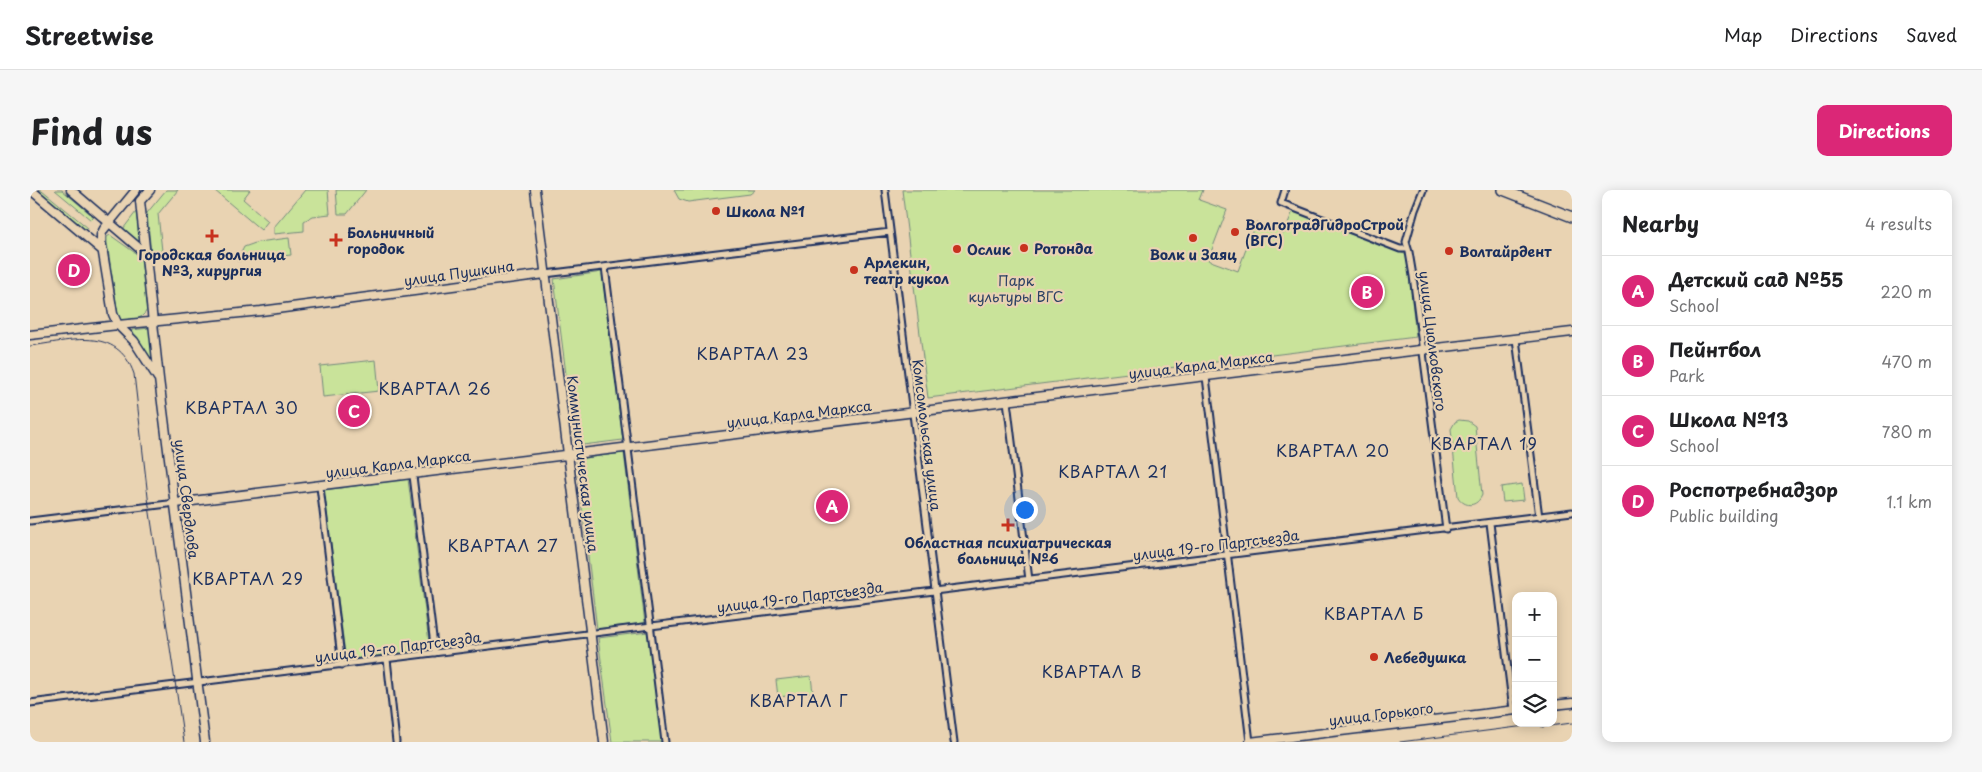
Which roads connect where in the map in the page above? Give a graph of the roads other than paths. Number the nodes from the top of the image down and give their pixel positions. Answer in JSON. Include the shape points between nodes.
{"nodes":[{"id":1,"x":30,"y":190,"type":"edge"},
{"id":2,"x":71,"y":190,"type":"edge"},
{"id":3,"x":136,"y":190,"type":"edge"},
{"id":4,"x":150,"y":190,"type":"edge"},
{"id":5,"x":535,"y":190,"type":"edge"},
{"id":6,"x":885,"y":190,"type":"edge"},
{"id":7,"x":1286,"y":190,"type":"edge"},
{"id":8,"x":1423,"y":190,"type":"edge"},
{"id":9,"x":1503,"y":190,"type":"edge"},
{"id":10,"x":1572,"y":217,"type":"edge"},
{"id":11,"x":109,"y":223,"type":"junction"},
{"id":12,"x":890,"y":232,"type":"junction"},
{"id":13,"x":1407,"y":249,"type":"junction"},
{"id":14,"x":103,"y":251,"type":"junction"},
{"id":15,"x":146,"y":254,"type":"junction"},
{"id":16,"x":605,"y":267,"type":"junction"},
{"id":17,"x":545,"y":274,"type":"junction"},
{"id":18,"x":153,"y":322,"type":"junction"},
{"id":19,"x":118,"y":325,"type":"junction"},
{"id":20,"x":1572,"y":332,"type":"edge"},
{"id":21,"x":30,"y":336,"type":"edge"},
{"id":22,"x":1516,"y":339,"type":"junction"},
{"id":23,"x":1422,"y":350,"type":"junction"},
{"id":24,"x":1206,"y":377,"type":"junction"},
{"id":25,"x":159,"y":380,"type":"junction"},
{"id":26,"x":1006,"y":401,"type":"junction"},
{"id":27,"x":912,"y":413,"type":"junction"},
{"id":28,"x":628,"y":447,"type":"junction"},
{"id":29,"x":569,"y":455,"type":"junction"},
{"id":30,"x":413,"y":476,"type":"junction"},
{"id":31,"x":320,"y":486,"type":"junction"},
{"id":32,"x":176,"y":503,"type":"junction"},
{"id":33,"x":1572,"y":512,"type":"edge"},
{"id":34,"x":1539,"y":517,"type":"junction"},
{"id":35,"x":30,"y":522,"type":"edge"},
{"id":36,"x":1490,"y":523,"type":"junction"},
{"id":37,"x":1446,"y":529,"type":"junction"},
{"id":38,"x":1228,"y":556,"type":"junction"},
{"id":39,"x":1029,"y":580,"type":"junction"},
{"id":40,"x":936,"y":591,"type":"junction"},
{"id":41,"x":651,"y":627,"type":"junction"},
{"id":42,"x":592,"y":634,"type":"junction"},
{"id":43,"x":435,"y":653,"type":"junction"},
{"id":44,"x":387,"y":659,"type":"junction"},
{"id":45,"x":342,"y":665,"type":"junction"},
{"id":46,"x":198,"y":682,"type":"junction"},
{"id":47,"x":1512,"y":688,"type":"edge"},
{"id":48,"x":30,"y":703,"type":"edge"},
{"id":49,"x":1572,"y":703,"type":"edge"},
{"id":50,"x":1557,"y":705,"type":"edge"},
{"id":51,"x":1512,"y":710,"type":"edge"},
{"id":52,"x":205,"y":742,"type":"edge"},
{"id":53,"x":396,"y":742,"type":"edge"},
{"id":54,"x":604,"y":742,"type":"edge"},
{"id":55,"x":665,"y":742,"type":"edge"},
{"id":56,"x":954,"y":742,"type":"edge"},
{"id":57,"x":1250,"y":742,"type":"edge"}],
"edges":[{"from":1,"to":14,"type":"street"},
{"from":2,"to":11,"type":"street"},
{"from":3,"to":11,"type":"street","name":"улица Свердлова"},
{"from":4,"to":15,"type":"street","name":"улица Свердлова","via":[[140,201]]},
{"from":5,"to":17,"type":"street","name":"Коммунистическая улица"},
{"from":6,"to":12,"type":"street","name":"Комсомольская улица"},
{"from":7,"to":13,"type":"street","via":[[1281,203]]},
{"from":8,"to":13,"type":"street","name":"улица Циолковского","via":[[1414,210]]},
{"from":9,"to":10,"type":"main road"},
{"from":11,"to":14,"type":"street","name":"улица Свердлова","via":[[101,235]]},
{"from":11,"to":15,"type":"street"},
{"from":12,"to":16,"type":"street","name":"улица Пушкина"},
{"from":12,"to":27,"type":"street","name":"Комсомольская улица"},
{"from":13,"to":23,"type":"street","name":"улица Циолковского","via":[[1410,252]]},
{"from":14,"to":19,"type":"street","name":"улица Свердлова","via":[[113,314]]},
{"from":15,"to":18,"type":"street","name":"улица Свердлова"},
{"from":16,"to":17,"type":"street","name":"улица Пушкина"},
{"from":16,"to":28,"type":"street"},
{"from":17,"to":18,"type":"street","name":"улица Пушкина","via":[[396,295]]},
{"from":17,"to":29,"type":"street","name":"Коммунистическая улица"},
{"from":18,"to":19,"type":"street","name":"улица Пушкина"},
{"from":18,"to":25,"type":"street","name":"улица Свердлова"},
{"from":19,"to":21,"type":"street","name":"улица Пушкина"},
{"from":19,"to":25,"type":"street","name":"улица Свердлова","via":[[134,341]]},
{"from":20,"to":22,"type":"street","name":"улица Карла Маркса"},
{"from":22,"to":23,"type":"street","name":"улица Карла Маркса"},
{"from":22,"to":34,"type":"street"},
{"from":23,"to":24,"type":"street","name":"улица Карла Маркса"},
{"from":23,"to":37,"type":"street","name":"улица Циолковского"},
{"from":24,"to":26,"type":"street","name":"улица Карла Маркса"},
{"from":24,"to":38,"type":"street"},
{"from":25,"to":32,"type":"street","name":"улица Свердлова"},
{"from":26,"to":27,"type":"street","name":"улица Карла Маркса"},
{"from":26,"to":39,"type":"street"},
{"from":27,"to":28,"type":"street","name":"улица Карла Маркса"},
{"from":27,"to":40,"type":"street","name":"Комсомольская улица"},
{"from":28,"to":29,"type":"street","name":"улица Карла Маркса"},
{"from":28,"to":41,"type":"street"},
{"from":29,"to":30,"type":"street","name":"улица Карла Маркса"},
{"from":29,"to":42,"type":"street","name":"Коммунистическая улица"},
{"from":30,"to":31,"type":"street","name":"улица Карла Маркса"},
{"from":30,"to":43,"type":"street"},
{"from":31,"to":32,"type":"street","name":"улица Карла Маркса"},
{"from":31,"to":45,"type":"street"},
{"from":32,"to":35,"type":"street","name":"улица Карла Маркса"},
{"from":32,"to":46,"type":"street","name":"улица Свердлова"},
{"from":33,"to":34,"type":"street","name":"улица 19-го Партсъезда"},
{"from":34,"to":36,"type":"street","name":"улица 19-го Партсъезда"},
{"from":36,"to":37,"type":"street","name":"улица 19-го Партсъезда"},
{"from":36,"to":47,"type":"street"},
{"from":37,"to":38,"type":"street","name":"улица 19-го Партсъезда"},
{"from":38,"to":39,"type":"street","name":"улица 19-го Партсъезда"},
{"from":38,"to":57,"type":"street"},
{"from":39,"to":40,"type":"street","name":"улица 19-го Партсъезда"},
{"from":40,"to":41,"type":"street","name":"улица 19-го Партсъезда"},
{"from":40,"to":56,"type":"street","name":"Комсомольская улица"},
{"from":41,"to":42,"type":"street","name":"улица 19-го Партсъезда"},
{"from":41,"to":55,"type":"street"},
{"from":42,"to":43,"type":"street","name":"улица 19-го Партсъезда"},
{"from":42,"to":54,"type":"street","name":"Коммунистическая улица"},
{"from":43,"to":44,"type":"street","name":"улица 19-го Партсъезда"},
{"from":44,"to":45,"type":"street","name":"улица 19-го Партсъезда"},
{"from":44,"to":53,"type":"street"},
{"from":45,"to":46,"type":"street","name":"улица 19-го Партсъезда"},
{"from":46,"to":48,"type":"street","name":"улица 19-го Партсъезда"},
{"from":46,"to":52,"type":"street","name":"улица Свердлова"},
{"from":49,"to":50,"type":"street"},
{"from":51,"to":57,"type":"street","name":"улица Горького"}]}
